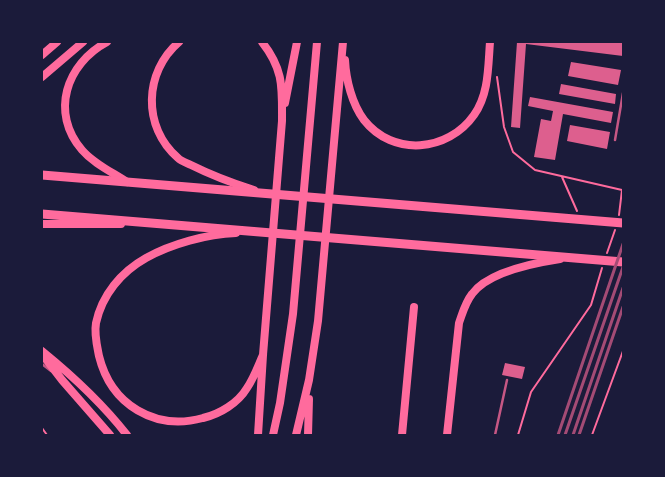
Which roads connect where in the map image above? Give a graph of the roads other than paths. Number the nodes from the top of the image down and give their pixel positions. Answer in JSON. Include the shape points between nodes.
{"nodes":[{"id":1,"x":57,"y":42,"type":"edge"},
{"id":2,"x":83,"y":42,"type":"edge"},
{"id":3,"x":107,"y":42,"type":"edge"},
{"id":4,"x":179,"y":42,"type":"edge"},
{"id":5,"x":262,"y":42,"type":"edge"},
{"id":6,"x":297,"y":42,"type":"edge"},
{"id":7,"x":317,"y":42,"type":"edge"},
{"id":8,"x":343,"y":42,"type":"edge"},
{"id":9,"x":490,"y":42,"type":"edge"},
{"id":10,"x":42,"y":56,"type":"edge"},
{"id":11,"x":42,"y":77,"type":"edge"},
{"id":12,"x":623,"y":93,"type":"edge"},
{"id":13,"x":282,"y":121,"type":"junction"},
{"id":14,"x":615,"y":140,"type":"dead end"},
{"id":15,"x":42,"y":175,"type":"edge"},
{"id":16,"x":128,"y":182,"type":"junction"},
{"id":17,"x":262,"y":193,"type":"junction"},
{"id":18,"x":42,"y":214,"type":"edge"},
{"id":19,"x":619,"y":222,"type":"edge"},
{"id":20,"x":42,"y":224,"type":"edge"},
{"id":21,"x":166,"y":224,"type":"junction"},
{"id":22,"x":259,"y":232,"type":"junction"},
{"id":23,"x":570,"y":258,"type":"junction"},
{"id":24,"x":623,"y":262,"type":"edge"},
{"id":25,"x":414,"y":306,"type":"dead end"},
{"id":26,"x":42,"y":351,"type":"edge"},
{"id":27,"x":42,"y":354,"type":"edge"},
{"id":28,"x":263,"y":355,"type":"junction"},
{"id":29,"x":42,"y":364,"type":"edge"},
{"id":30,"x":62,"y":380,"type":"junction"},
{"id":31,"x":309,"y":380,"type":"junction"},
{"id":32,"x":507,"y":380,"type":"dead end"},
{"id":33,"x":110,"y":435,"type":"edge"},
{"id":34,"x":127,"y":435,"type":"edge"},
{"id":35,"x":258,"y":435,"type":"edge"},
{"id":36,"x":273,"y":435,"type":"edge"},
{"id":37,"x":296,"y":435,"type":"edge"},
{"id":38,"x":308,"y":435,"type":"edge"},
{"id":39,"x":402,"y":435,"type":"edge"},
{"id":40,"x":448,"y":435,"type":"edge"},
{"id":41,"x":495,"y":435,"type":"edge"}],
"edges":[{"from":1,"to":10,"type":"main road"},
{"from":2,"to":11,"type":"main road"},
{"from":3,"to":16,"type":"main road","via":[[89,54],[74,72],[66,95],[67,119],[70,130],[83,151]]},
{"from":4,"to":17,"type":"main road","via":[[160,65],[153,83],[155,125],[164,143],[178,159]]},
{"from":5,"to":13,"type":"main road","via":[[269,51],[282,83]]},
{"from":6,"to":13,"type":"main road"},
{"from":7,"to":36,"type":"main road","via":[[293,314]]},
{"from":8,"to":9,"type":"main road","via":[[349,85],[364,120],[381,136],[397,143],[414,146],[431,144],[447,138],[474,115],[487,82]]},
{"from":8,"to":31,"type":"main road","via":[[318,321]]},
{"from":12,"to":14,"type":"lane"},
{"from":13,"to":28,"type":"main road"},
{"from":15,"to":16,"type":"highway"},
{"from":16,"to":17,"type":"highway"},
{"from":17,"to":19,"type":"highway"},
{"from":18,"to":21,"type":"highway"},
{"from":20,"to":21,"type":"main road"},
{"from":21,"to":22,"type":"highway"},
{"from":22,"to":23,"type":"highway"},
{"from":22,"to":28,"type":"main road","via":[[228,233],[188,241],[161,250],[138,262],[119,279],[105,298],[96,324],[96,339],[107,380],[123,400],[144,414],[175,422],[207,417],[230,405],[248,387]]},
{"from":23,"to":24,"type":"highway"},
{"from":23,"to":40,"type":"main road","via":[[542,262],[501,273],[472,293],[459,323]]},
{"from":25,"to":39,"type":"main road"},
{"from":26,"to":34,"type":"main road","via":[[74,377],[111,414]]},
{"from":27,"to":30,"type":"main road"},
{"from":28,"to":35,"type":"main road"},
{"from":29,"to":30,"type":"lane"},
{"from":30,"to":33,"type":"main road"},
{"from":31,"to":37,"type":"main road"},
{"from":31,"to":38,"type":"main road"},
{"from":32,"to":41,"type":"lane"}]}
